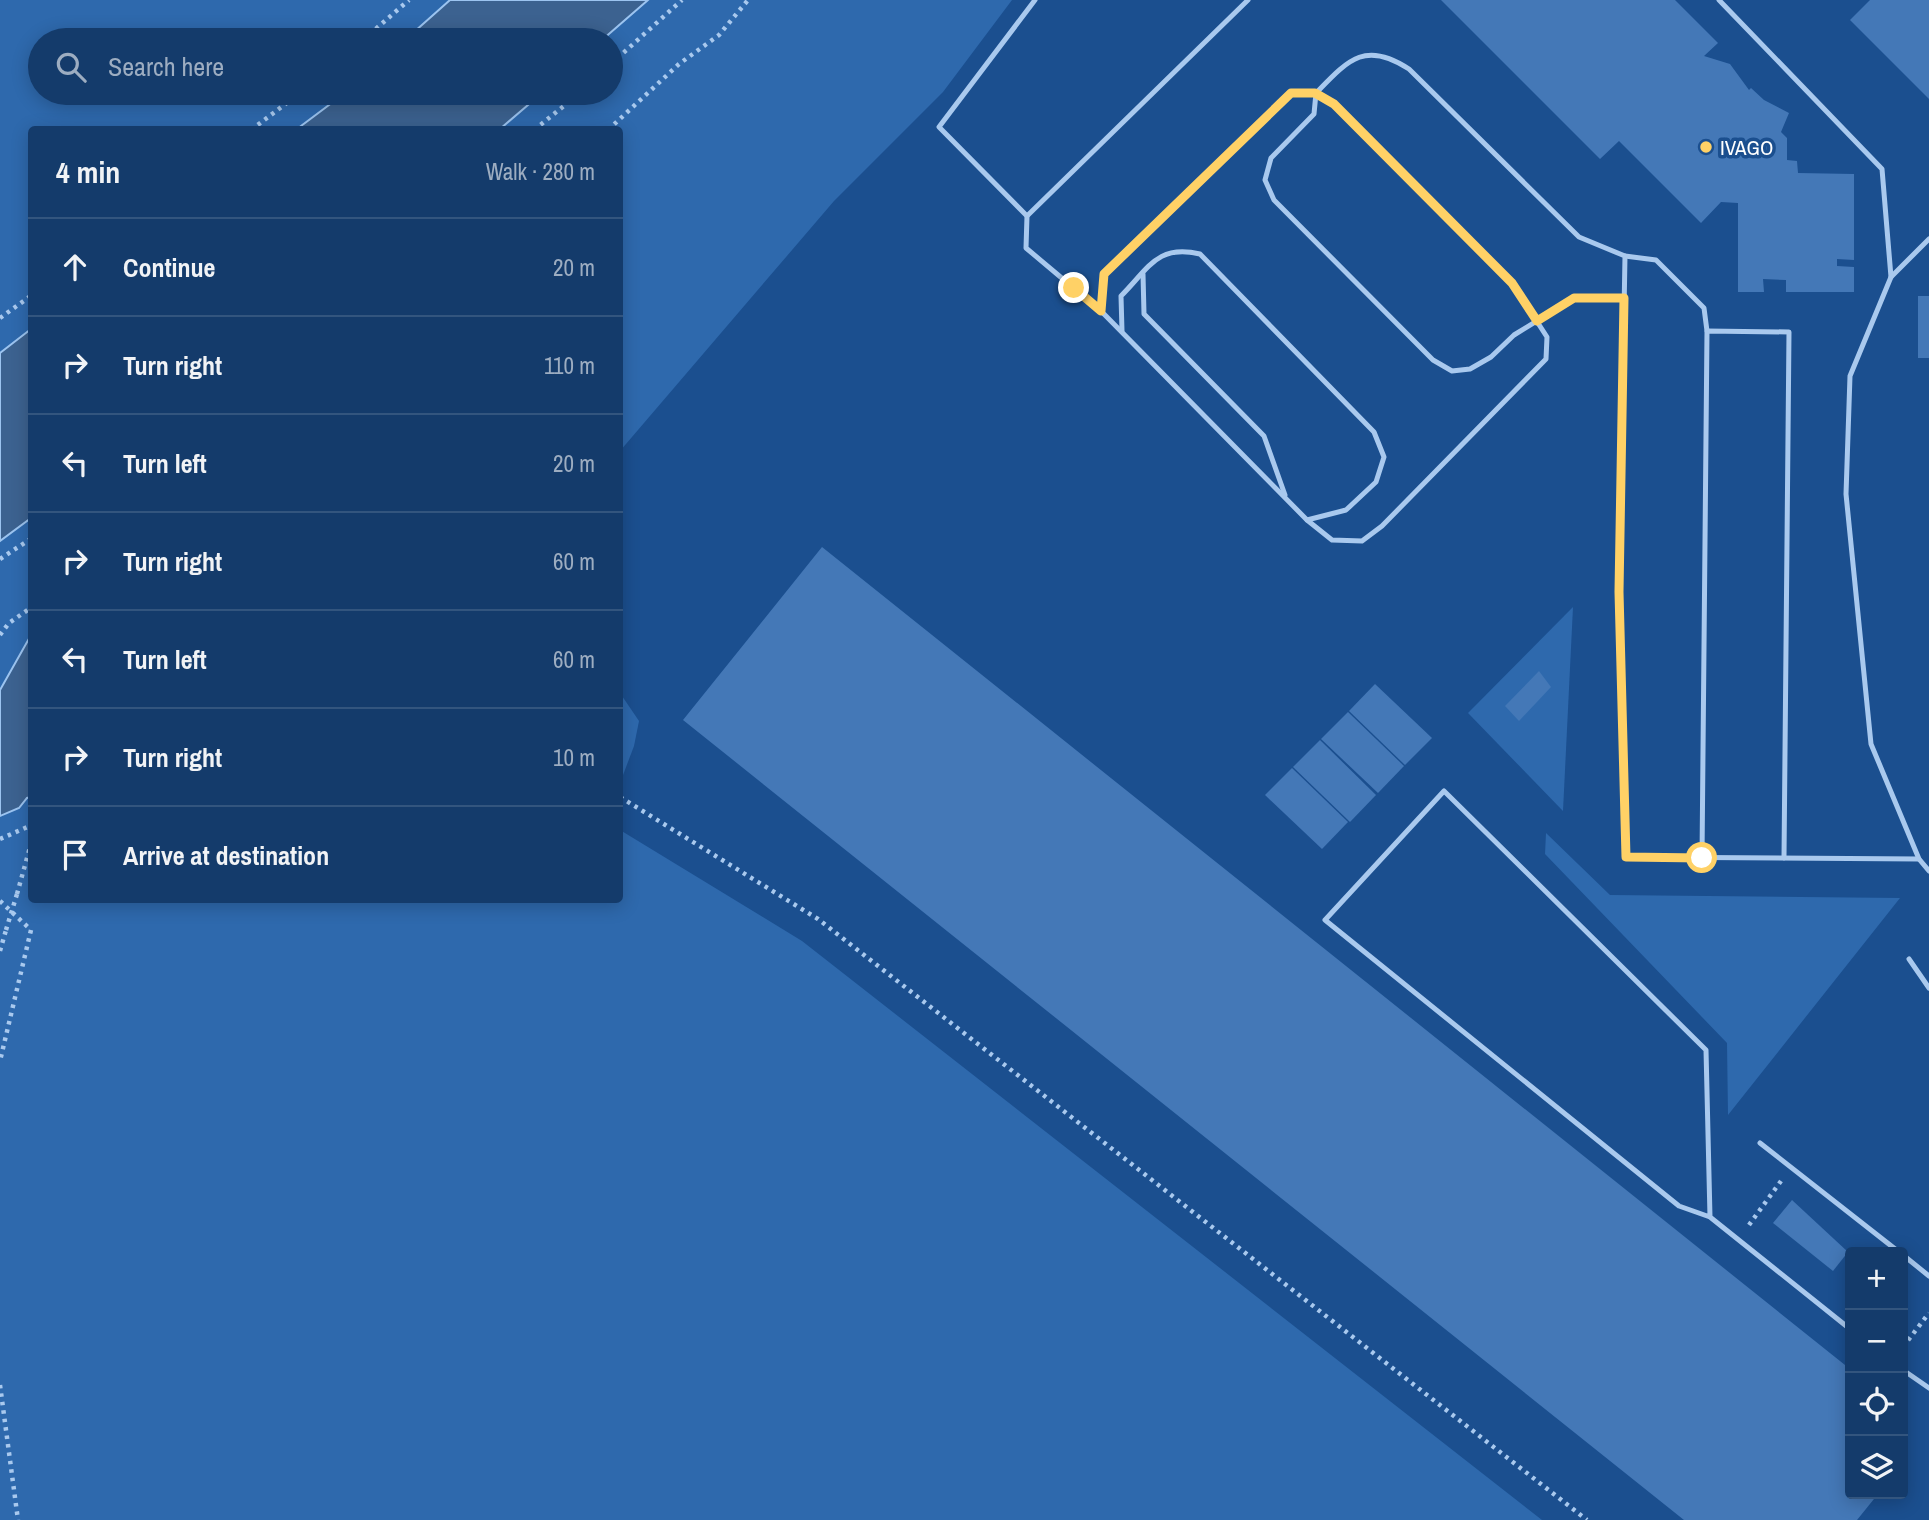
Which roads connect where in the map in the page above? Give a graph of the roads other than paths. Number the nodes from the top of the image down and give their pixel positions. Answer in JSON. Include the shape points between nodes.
{"nodes":[{"id":1,"x":1035,"y":0,"type":"edge"},
{"id":2,"x":1248,"y":0,"type":"edge"},
{"id":3,"x":1719,"y":0,"type":"edge"},
{"id":4,"x":1315,"y":93,"type":"junction"},
{"id":5,"x":1027,"y":216,"type":"junction"},
{"id":6,"x":1929,"y":239,"type":"edge"},
{"id":7,"x":1625,"y":256,"type":"junction"},
{"id":8,"x":1143,"y":274,"type":"junction"},
{"id":9,"x":1891,"y":277,"type":"junction"},
{"id":10,"x":1624,"y":298,"type":"junction"},
{"id":11,"x":1101,"y":311,"type":"junction"},
{"id":12,"x":1537,"y":321,"type":"junction"},
{"id":13,"x":1707,"y":331,"type":"junction"},
{"id":14,"x":1122,"y":332,"type":"junction"},
{"id":15,"x":1286,"y":499,"type":"junction"},
{"id":16,"x":1307,"y":520,"type":"junction"},
{"id":17,"x":1702,"y":858,"type":"junction"},
{"id":18,"x":1784,"y":858,"type":"junction"},
{"id":19,"x":1919,"y":859,"type":"junction"},
{"id":20,"x":1929,"y":871,"type":"edge"},
{"id":21,"x":1909,"y":959,"type":"dead end"},
{"id":22,"x":1929,"y":988,"type":"edge"},
{"id":23,"x":1760,"y":1143,"type":"dead end"},
{"id":24,"x":1710,"y":1217,"type":"junction"},
{"id":25,"x":1892,"y":1247,"type":"edge"},
{"id":26,"x":1908,"y":1260,"type":"edge"},
{"id":27,"x":1929,"y":1276,"type":"edge"},
{"id":28,"x":1845,"y":1325,"type":"edge"},
{"id":29,"x":1907,"y":1373,"type":"edge"},
{"id":30,"x":1929,"y":1388,"type":"edge"}],
"edges":[{"from":1,"to":5,"type":"lane","via":[[939,127]]},
{"from":2,"to":5,"type":"lane"},
{"from":3,"to":9,"type":"lane","via":[[1882,169]]},
{"from":4,"to":7,"type":"lane","via":[[1353,58],[1371,53],[1389,56],[1409,69],[1579,237]]},
{"from":4,"to":11,"type":"lane","via":[[1291,93],[1104,274]]},
{"from":4,"to":12,"type":"lane","via":[[1334,104],[1512,283]]},
{"from":4,"to":12,"type":"lane","via":[[1314,114],[1271,158],[1265,180],[1274,200],[1433,360],[1452,371],[1470,369],[1491,357]]},
{"from":5,"to":11,"type":"lane","via":[[1026,248]]},
{"from":6,"to":9,"type":"lane"},
{"from":7,"to":10,"type":"lane"},
{"from":7,"to":13,"type":"lane","via":[[1656,260],[1704,308]]},
{"from":8,"to":14,"type":"lane","via":[[1121,296]]},
{"from":8,"to":15,"type":"lane","via":[[1144,314],[1264,436]]},
{"from":8,"to":16,"type":"lane","via":[[1164,253],[1200,254],[1374,432],[1384,457],[1376,482],[1346,510]]},
{"from":9,"to":19,"type":"lane","via":[[1850,376],[1846,494],[1871,744]]},
{"from":10,"to":12,"type":"lane","via":[[1574,298]]},
{"from":10,"to":17,"type":"lane","via":[[1619,592],[1626,857]]},
{"from":11,"to":14,"type":"lane"},
{"from":12,"to":16,"type":"lane","via":[[1547,337],[1546,359],[1382,526],[1362,541],[1332,540]]},
{"from":13,"to":17,"type":"lane"},
{"from":13,"to":18,"type":"lane","via":[[1789,332]]},
{"from":14,"to":15,"type":"lane"},
{"from":15,"to":16,"type":"lane"},
{"from":17,"to":18,"type":"lane"},
{"from":18,"to":19,"type":"lane"},
{"from":19,"to":20,"type":"lane"},
{"from":21,"to":22,"type":"lane"},
{"from":23,"to":25,"type":"lane"},
{"from":24,"to":24,"type":"lane","via":[[1706,1050],[1444,791],[1325,920],[1679,1206]]},
{"from":24,"to":28,"type":"lane"},
{"from":26,"to":27,"type":"lane"},
{"from":29,"to":30,"type":"lane"}]}
